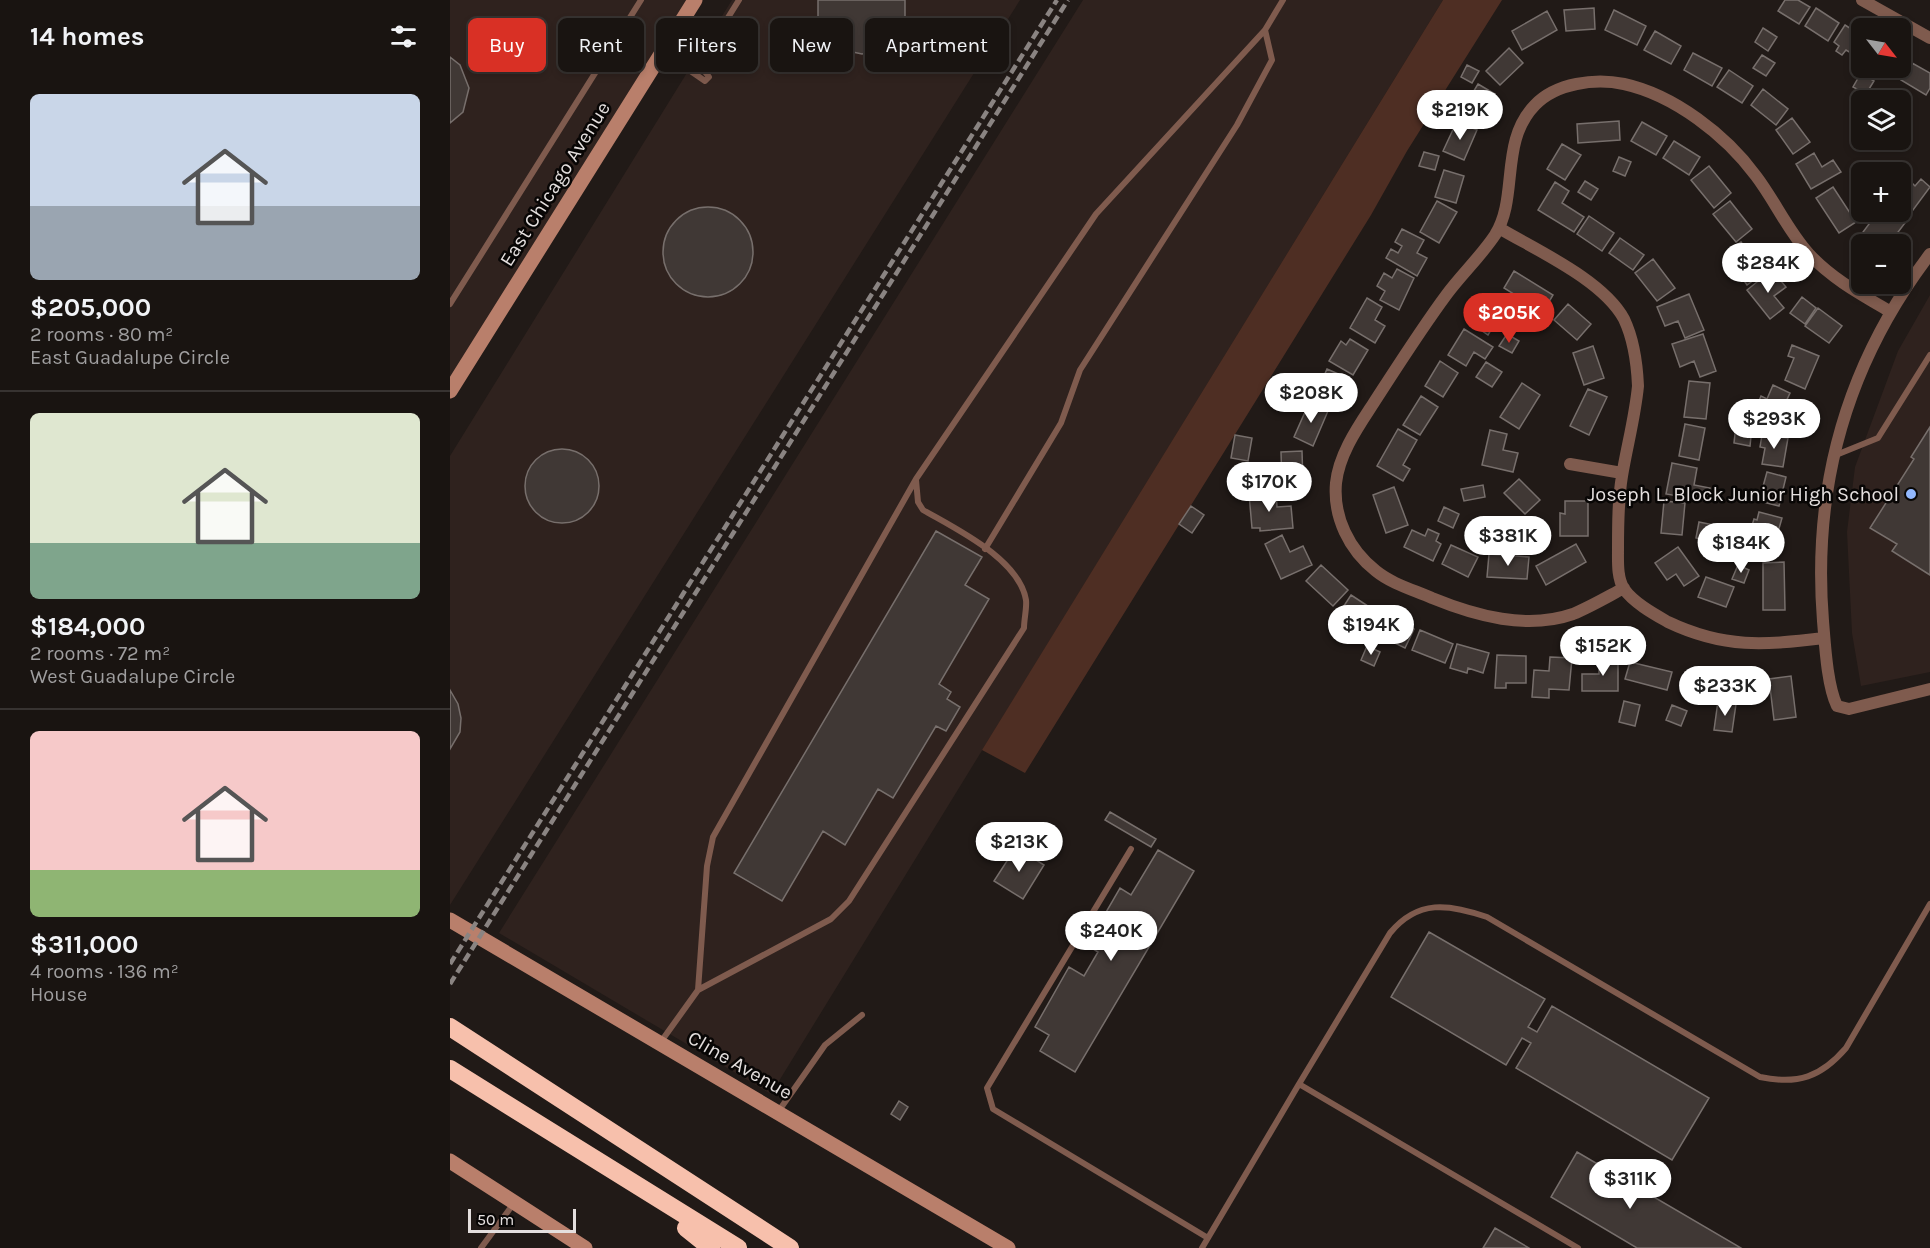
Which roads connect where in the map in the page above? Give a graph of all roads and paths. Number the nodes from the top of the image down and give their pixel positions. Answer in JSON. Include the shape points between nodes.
{"nodes":[{"id":1,"x":641,"y":0,"type":"edge"},
{"id":2,"x":695,"y":0,"type":"edge"},
{"id":3,"x":740,"y":0,"type":"edge"},
{"id":4,"x":1283,"y":0,"type":"edge"},
{"id":5,"x":1862,"y":0,"type":"edge"},
{"id":6,"x":684,"y":18,"type":"edge"},
{"id":7,"x":728,"y":18,"type":"edge"},
{"id":8,"x":1265,"y":30,"type":"junction"},
{"id":9,"x":1930,"y":38,"type":"edge"},
{"id":10,"x":656,"y":63,"type":"edge"},
{"id":11,"x":692,"y":72,"type":"edge"},
{"id":12,"x":705,"y":72,"type":"edge"},
{"id":13,"x":1499,"y":228,"type":"junction"},
{"id":14,"x":1930,"y":254,"type":"edge"},
{"id":15,"x":450,"y":304,"type":"edge"},
{"id":16,"x":1891,"y":312,"type":"junction"},
{"id":17,"x":1930,"y":355,"type":"edge"},
{"id":18,"x":450,"y":391,"type":"edge"},
{"id":19,"x":1832,"y":456,"type":"junction"},
{"id":20,"x":1570,"y":464,"type":"dead end"},
{"id":21,"x":1622,"y":473,"type":"junction"},
{"id":22,"x":916,"y":479,"type":"junction"},
{"id":23,"x":985,"y":549,"type":"junction"},
{"id":24,"x":1624,"y":588,"type":"junction"},
{"id":25,"x":1824,"y":638,"type":"junction"},
{"id":26,"x":1930,"y":689,"type":"edge"},
{"id":27,"x":1131,"y":849,"type":"dead end"},
{"id":28,"x":1930,"y":904,"type":"edge"},
{"id":29,"x":450,"y":920,"type":"edge"},
{"id":30,"x":698,"y":990,"type":"junction"},
{"id":31,"x":862,"y":1015,"type":"dead end"},
{"id":32,"x":450,"y":1027,"type":"edge"},
{"id":33,"x":660,"y":1043,"type":"junction"},
{"id":34,"x":457,"y":1073,"type":"edge"},
{"id":35,"x":1299,"y":1084,"type":"junction"},
{"id":36,"x":778,"y":1113,"type":"junction"},
{"id":37,"x":450,"y":1161,"type":"edge"},
{"id":38,"x":629,"y":1182,"type":"junction"},
{"id":39,"x":514,"y":1202,"type":"junction"},
{"id":40,"x":736,"y":1213,"type":"junction"},
{"id":41,"x":1208,"y":1238,"type":"junction"},
{"id":42,"x":481,"y":1248,"type":"edge"},
{"id":43,"x":585,"y":1248,"type":"edge"},
{"id":44,"x":711,"y":1248,"type":"edge"},
{"id":45,"x":738,"y":1248,"type":"edge"},
{"id":46,"x":790,"y":1248,"type":"edge"},
{"id":47,"x":798,"y":1248,"type":"edge"},
{"id":48,"x":1008,"y":1248,"type":"edge"},
{"id":49,"x":1202,"y":1248,"type":"edge"},
{"id":50,"x":1578,"y":1248,"type":"edge"}],
"edges":[{"from":1,"to":15,"type":"lane"},
{"from":2,"to":6,"type":"main road","name":"East Chicago Avenue"},
{"from":3,"to":7,"type":"lane"},
{"from":4,"to":8,"type":"lane"},
{"from":5,"to":9,"type":"street"},
{"from":8,"to":22,"type":"lane","via":[[1096,214]]},
{"from":8,"to":23,"type":"lane","via":[[1272,60],[1237,125],[1080,370],[1061,423]]},
{"from":10,"to":18,"type":"main road","name":"East Chicago Avenue"},
{"from":11,"to":12,"type":"lane","via":[[705,81],[709,77]]},
{"from":13,"to":16,"type":"street","via":[[1514,145],[1535,105],[1575,85],[1623,84],[1667,101],[1717,135],[1755,174],[1792,232],[1823,268]]},
{"from":13,"to":21,"type":"street","via":[[1603,293],[1623,318],[1637,365],[1638,386]]},
{"from":13,"to":24,"type":"street","via":[[1422,329],[1351,440],[1336,483],[1340,518],[1353,547],[1378,574],[1498,619],[1555,619],[1574,614]]},
{"from":14,"to":16,"type":"street"},
{"from":16,"to":19,"type":"street","via":[[1860,371]]},
{"from":17,"to":19,"type":"lane","via":[[1878,438]]},
{"from":19,"to":25,"type":"street","via":[[1821,531]]},
{"from":20,"to":21,"type":"street"},
{"from":21,"to":24,"type":"street","via":[[1617,511],[1618,561]]},
{"from":22,"to":23,"type":"lane","via":[[918,502],[923,510]]},
{"from":22,"to":30,"type":"lane","via":[[713,837],[707,866]]},
{"from":23,"to":30,"type":"lane","via":[[1004,562],[1018,580],[1026,600],[1024,628],[849,901],[831,919]]},
{"from":24,"to":25,"type":"street","via":[[1665,620],[1720,642],[1763,645]]},
{"from":25,"to":26,"type":"street","via":[[1835,701],[1840,708]]},
{"from":27,"to":41,"type":"lane","via":[[987,1088],[993,1109]]},
{"from":28,"to":35,"type":"lane","via":[[1846,1048],[1830,1066],[1807,1077],[1783,1082],[1760,1077],[1487,917],[1456,906],[1426,908],[1401,919],[1390,933]]},
{"from":29,"to":33,"type":"main road","name":"Cline Avenue"},
{"from":30,"to":33,"type":"lane"},
{"from":31,"to":36,"type":"lane","via":[[825,1045]]},
{"from":32,"to":40,"type":"highway"},
{"from":33,"to":36,"type":"main road","name":"Cline Avenue"},
{"from":34,"to":38,"type":"highway"},
{"from":35,"to":41,"type":"lane"},
{"from":35,"to":50,"type":"lane"},
{"from":36,"to":48,"type":"main road","name":"Cline Avenue"},
{"from":37,"to":39,"type":"main road"},
{"from":38,"to":44,"type":"highway"},
{"from":38,"to":45,"type":"highway"},
{"from":39,"to":42,"type":"lane"},
{"from":39,"to":43,"type":"main road"},
{"from":40,"to":46,"type":"highway"},
{"from":40,"to":47,"type":"highway"},
{"from":41,"to":49,"type":"lane"}]}
